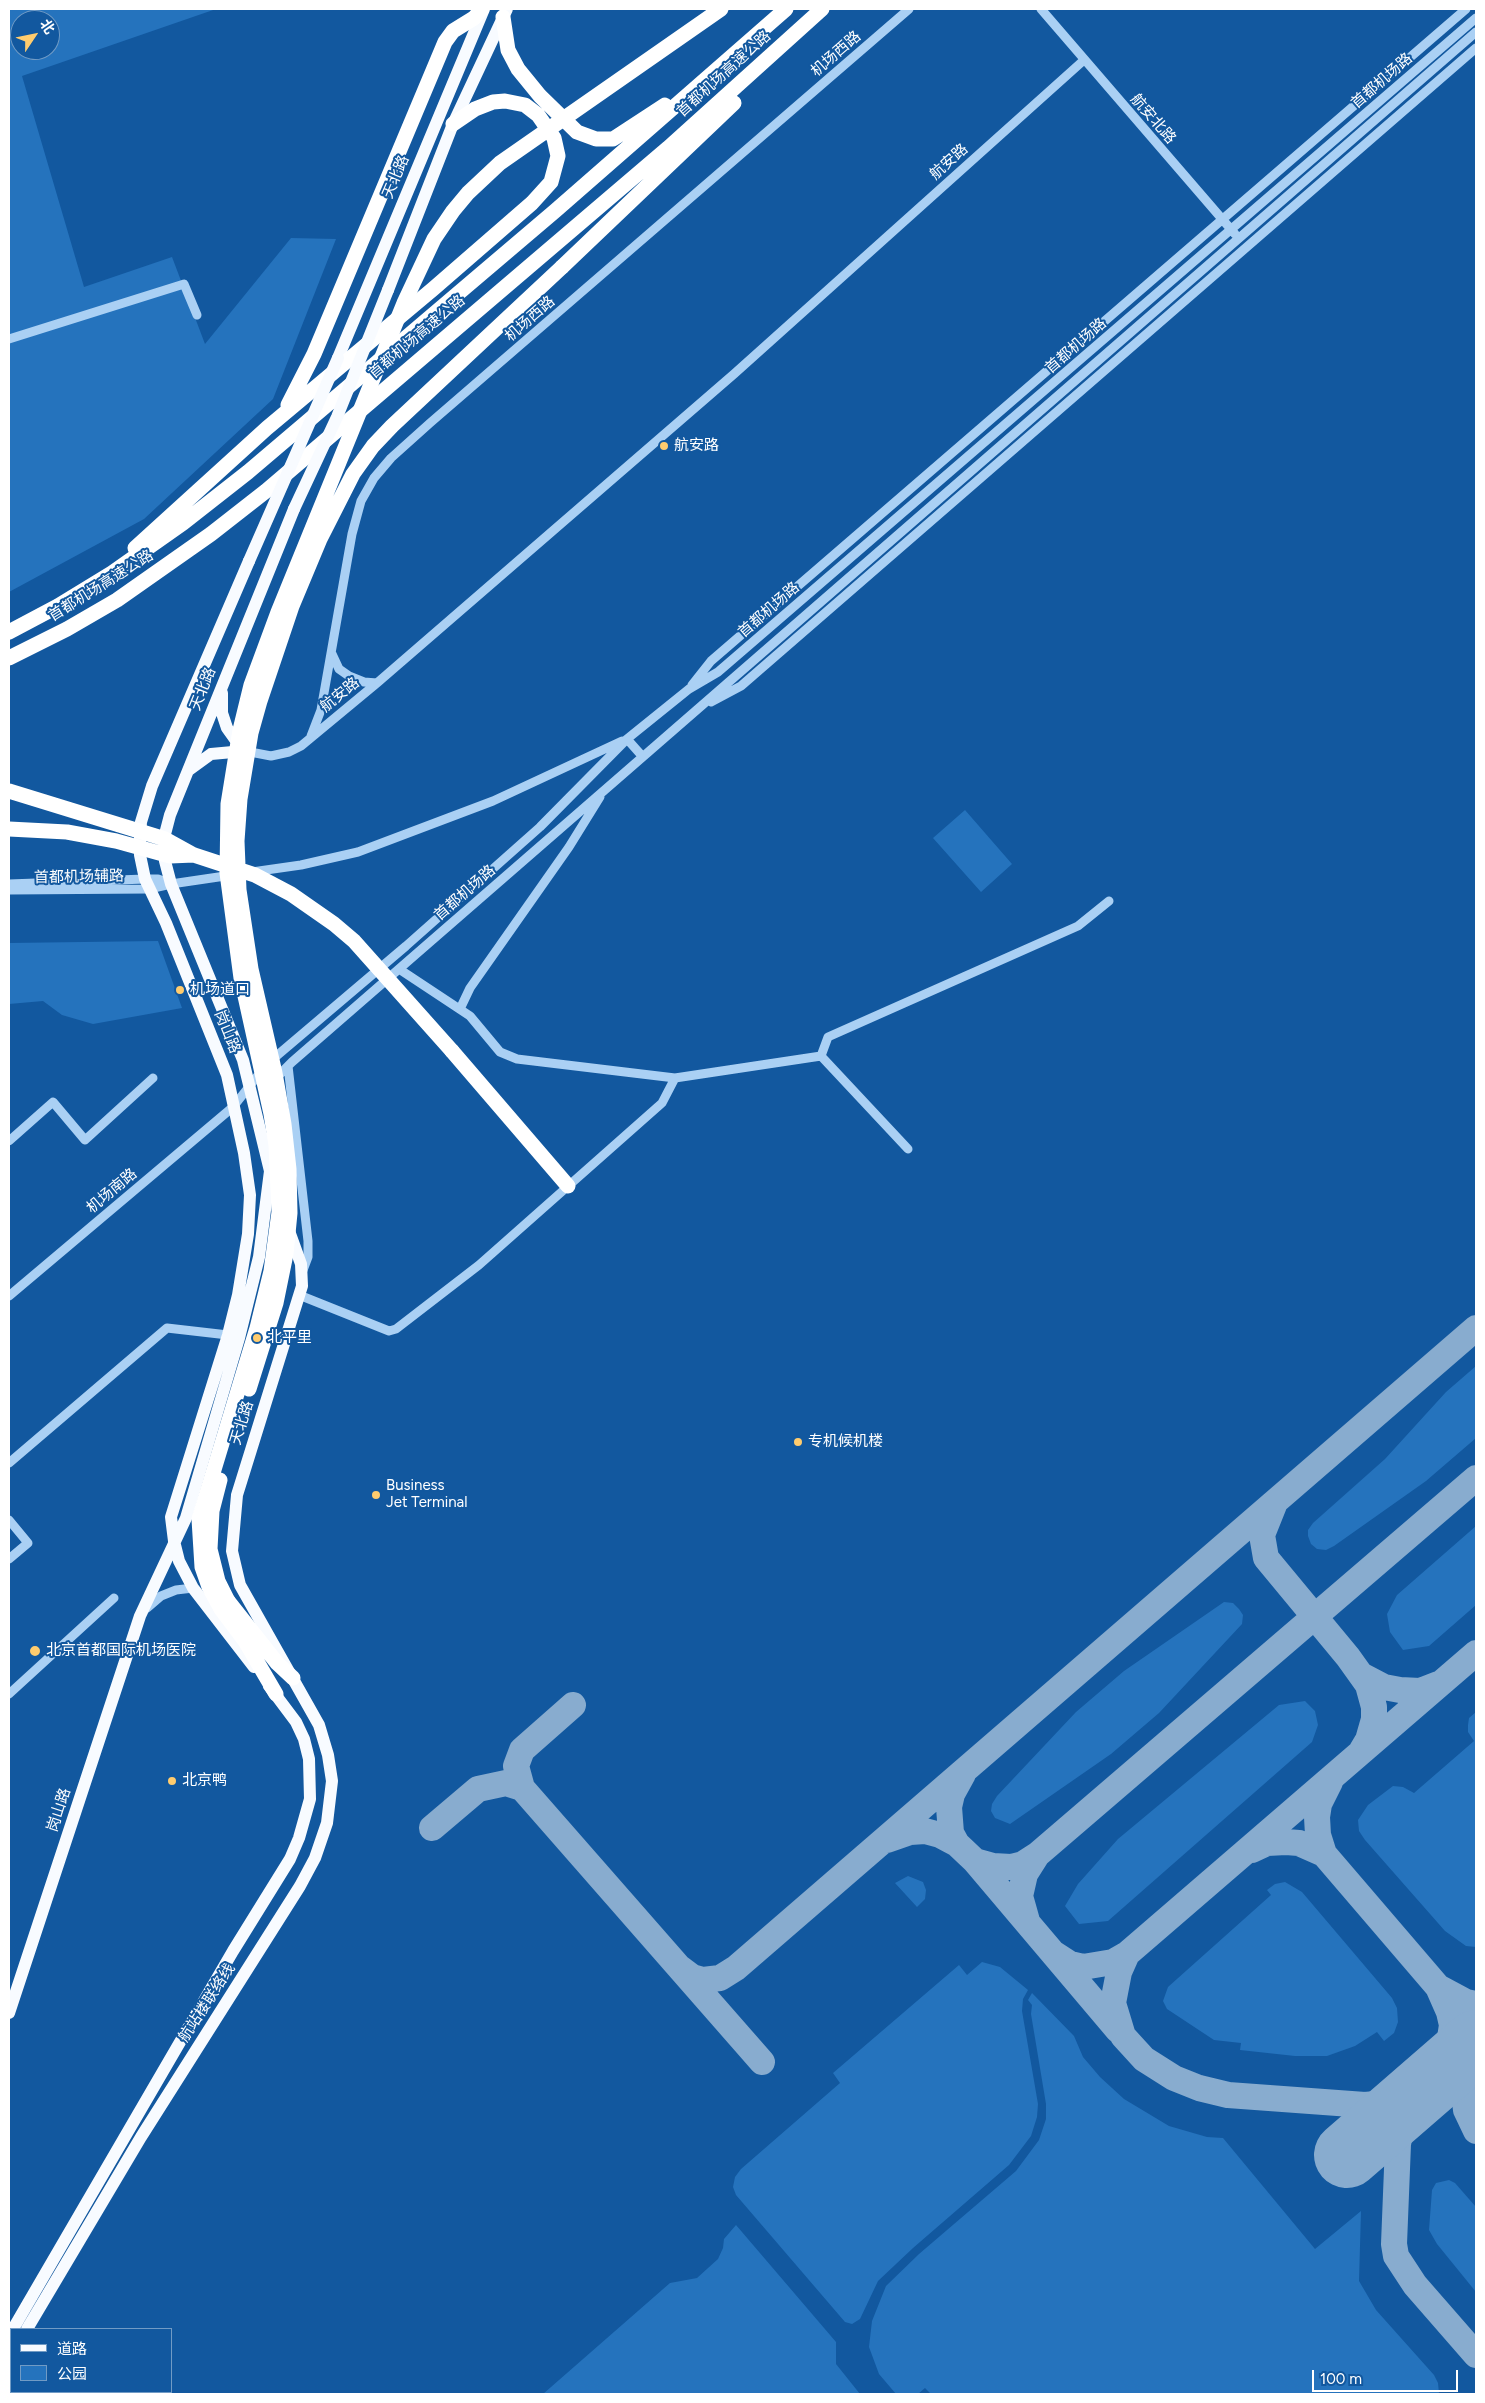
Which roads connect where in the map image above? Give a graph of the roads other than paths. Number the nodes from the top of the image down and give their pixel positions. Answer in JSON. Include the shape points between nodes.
{"nodes":[{"id":1,"x":483,"y":9,"type":"edge"},
{"id":2,"x":721,"y":9,"type":"edge"},
{"id":3,"x":786,"y":9,"type":"edge"},
{"id":4,"x":822,"y":9,"type":"edge"},
{"id":5,"x":832,"y":9,"type":"edge"},
{"id":6,"x":909,"y":9,"type":"edge"},
{"id":7,"x":1041,"y":9,"type":"edge"},
{"id":8,"x":1466,"y":9,"type":"edge"},
{"id":9,"x":505,"y":13,"type":"edge"},
{"id":10,"x":1476,"y":18,"type":"edge"},
{"id":11,"x":1476,"y":32,"type":"edge"},
{"id":12,"x":1476,"y":48,"type":"edge"},
{"id":13,"x":1084,"y":60,"type":"junction"},
{"id":14,"x":692,"y":90,"type":"junction"},
{"id":15,"x":453,"y":124,"type":"junction"},
{"id":16,"x":1222,"y":220,"type":"junction"},
{"id":17,"x":1232,"y":230,"type":"junction"},
{"id":18,"x":1243,"y":242,"type":"junction"},
{"id":19,"x":197,"y":314,"type":"dead end"},
{"id":20,"x":9,"y":339,"type":"edge"},
{"id":21,"x":267,"y":428,"type":"junction"},
{"id":22,"x":112,"y":573,"type":"junction"},
{"id":23,"x":9,"y":632,"type":"edge"},
{"id":24,"x":332,"y":654,"type":"junction"},
{"id":25,"x":9,"y":658,"type":"edge"},
{"id":26,"x":224,"y":682,"type":"junction"},
{"id":27,"x":377,"y":683,"type":"junction"},
{"id":28,"x":689,"y":689,"type":"junction"},
{"id":29,"x":311,"y":736,"type":"junction"},
{"id":30,"x":627,"y":739,"type":"junction"},
{"id":31,"x":244,"y":751,"type":"junction"},
{"id":32,"x":643,"y":757,"type":"junction"},
{"id":33,"x":187,"y":772,"type":"junction"},
{"id":34,"x":606,"y":788,"type":"junction"},
{"id":35,"x":9,"y":791,"type":"edge"},
{"id":36,"x":9,"y":828,"type":"edge"},
{"id":37,"x":194,"y":856,"type":"junction"},
{"id":38,"x":9,"y":884,"type":"edge"},
{"id":39,"x":147,"y":884,"type":"junction"},
{"id":40,"x":171,"y":884,"type":"junction"},
{"id":41,"x":9,"y":890,"type":"edge"},
{"id":42,"x":1109,"y":900,"type":"dead end"},
{"id":43,"x":399,"y":969,"type":"junction"},
{"id":44,"x":460,"y":1009,"type":"junction"},
{"id":45,"x":821,"y":1056,"type":"junction"},
{"id":46,"x":288,"y":1066,"type":"junction"},
{"id":47,"x":153,"y":1078,"type":"dead end"},
{"id":48,"x":675,"y":1078,"type":"junction"},
{"id":49,"x":249,"y":1085,"type":"junction"},
{"id":50,"x":253,"y":1100,"type":"junction"},
{"id":51,"x":233,"y":1106,"type":"junction"},
{"id":52,"x":9,"y":1141,"type":"edge"},
{"id":53,"x":908,"y":1149,"type":"dead end"},
{"id":54,"x":270,"y":1171,"type":"junction"},
{"id":55,"x":568,"y":1186,"type":"junction"},
{"id":56,"x":302,"y":1273,"type":"junction"},
{"id":57,"x":299,"y":1295,"type":"junction"},
{"id":58,"x":9,"y":1296,"type":"edge"},
{"id":59,"x":228,"y":1335,"type":"junction"},
{"id":60,"x":9,"y":1463,"type":"edge"},
{"id":61,"x":9,"y":1520,"type":"edge"},
{"id":62,"x":174,"y":1541,"type":"junction"},
{"id":63,"x":9,"y":1559,"type":"edge"},
{"id":64,"x":193,"y":1588,"type":"junction"},
{"id":65,"x":114,"y":1598,"type":"dead end"},
{"id":66,"x":225,"y":1605,"type":"junction"},
{"id":67,"x":140,"y":1616,"type":"junction"},
{"id":68,"x":293,"y":1678,"type":"junction"},
{"id":69,"x":9,"y":1694,"type":"edge"},
{"id":70,"x":276,"y":1694,"type":"junction"},
{"id":71,"x":9,"y":2014,"type":"edge"},
{"id":72,"x":14,"y":2328,"type":"edge"},
{"id":73,"x":28,"y":2328,"type":"edge"}],
"edges":[{"from":1,"to":21,"type":"highway","via":[[453,31],[445,42],[304,377],[289,403]]},
{"from":1,"to":39,"type":"main road","name":"天北路","bridge":true,"via":[[338,358],[145,806],[140,855]]},
{"from":2,"to":66,"type":"highway","bridge":true,"via":[[500,163],[452,211],[427,253],[404,302],[251,686],[228,804],[227,873],[240,969],[272,1114],[279,1212],[271,1271],[257,1328],[199,1519],[202,1567],[209,1588]]},
{"from":3,"to":14,"type":"highway","name":"首都机场高速公路"},
{"from":4,"to":25,"type":"highway","name":"首都机场高速公路","via":[[668,148],[266,491],[117,600],[67,630]]},
{"from":5,"to":66,"type":"highway","bridge":true,"via":[[392,426],[353,474],[330,517],[292,606],[251,733],[238,821],[239,890],[250,969],[286,1132],[290,1213],[276,1303],[212,1511],[210,1543]]},
{"from":6,"to":24,"type":"street","name":"机场西路","via":[[382,467],[366,490],[357,512]]},
{"from":7,"to":13,"type":"street","name":"航安北路"},
{"from":8,"to":16,"type":"street","name":"首都机场路"},
{"from":9,"to":14,"type":"highway","via":[[508,50],[518,69],[540,96],[584,136],[603,140],[618,137],[652,112]]},
{"from":9,"to":15,"type":"main road"},
{"from":10,"to":17,"type":"street","name":"首都机场路"},
{"from":11,"to":18,"type":"street","name":"首都机场路"},
{"from":12,"to":18,"type":"street","name":"首都机场路"},
{"from":13,"to":16,"type":"street","name":"航安北路"},
{"from":13,"to":27,"type":"street","name":"航安路","via":[[734,374]]},
{"from":14,"to":22,"type":"highway","name":"首都机场高速公路","via":[[262,460],[183,523]]},
{"from":15,"to":21,"type":"highway","via":[[492,102],[524,105],[538,115],[554,138],[558,156],[551,182],[532,203],[434,289]]},
{"from":15,"to":26,"type":"main road","name":"天北路","bridge":true,"via":[[337,417],[294,510]]},
{"from":16,"to":17,"type":"street","name":"航安北路"},
{"from":16,"to":28,"type":"street","name":"首都机场路","via":[[711,661]]},
{"from":17,"to":18,"type":"street","name":"航安北路"},
{"from":17,"to":28,"type":"street","name":"首都机场路","via":[[718,672]]},
{"from":18,"to":32,"type":"street","name":"首都机场路"},
{"from":19,"to":20,"type":"street","via":[[184,284]]},
{"from":21,"to":22,"type":"highway","via":[[146,537]]},
{"from":22,"to":23,"type":"highway","name":"首都机场高速公路"},
{"from":24,"to":27,"type":"street","via":[[339,669],[349,676]]},
{"from":24,"to":29,"type":"street","name":"机场西路","via":[[321,710]]},
{"from":26,"to":31,"type":"main road","via":[[220,700],[222,713],[235,742]]},
{"from":26,"to":33,"type":"main road","name":"天北路"},
{"from":27,"to":29,"type":"street","name":"航安路"},
{"from":28,"to":30,"type":"street","name":"首都机场路"},
{"from":29,"to":31,"type":"street","name":"航安路","via":[[280,756]]},
{"from":30,"to":32,"type":"street"},
{"from":30,"to":40,"type":"street","name":"首都机场路","via":[[493,801],[358,852],[300,865]]},
{"from":30,"to":49,"type":"street","name":"首都机场路","via":[[540,827],[267,1064]]},
{"from":31,"to":33,"type":"main road","via":[[211,754]]},
{"from":32,"to":34,"type":"street","name":"首都机场路"},
{"from":33,"to":40,"type":"main road","name":"天北路","via":[[164,838],[165,862]]},
{"from":34,"to":43,"type":"street","name":"首都机场路"},
{"from":34,"to":44,"type":"street","via":[[470,988]]},
{"from":35,"to":37,"type":"highway","bridge":true,"via":[[156,836]]},
{"from":36,"to":37,"type":"highway","bridge":true,"via":[[67,832],[170,856]]},
{"from":37,"to":55,"type":"highway","bridge":true,"via":[[274,884],[334,924],[366,954]]},
{"from":38,"to":39,"type":"street","name":"首都机场辅路"},
{"from":39,"to":40,"type":"street","name":"首都机场路","via":[[158,879]]},
{"from":39,"to":41,"type":"street","name":"首都机场辅路"},
{"from":39,"to":51,"type":"main road","name":"岗山路","via":[[227,1075]]},
{"from":40,"to":49,"type":"main road","name":"岗山路","via":[[242,1060]]},
{"from":42,"to":45,"type":"street","via":[[1078,926],[828,1036]]},
{"from":43,"to":44,"type":"street"},
{"from":43,"to":46,"type":"street","name":"首都机场路"},
{"from":44,"to":48,"type":"street","via":[[508,1057]]},
{"from":45,"to":48,"type":"street"},
{"from":45,"to":53,"type":"street"},
{"from":46,"to":50,"type":"street","name":"首都机场路"},
{"from":46,"to":56,"type":"street","via":[[308,1241],[307,1261]]},
{"from":47,"to":52,"type":"street","via":[[85,1140],[53,1102]]},
{"from":48,"to":55,"type":"street","via":[[662,1103]]},
{"from":49,"to":50,"type":"main road","name":"岗山路"},
{"from":49,"to":51,"type":"street","name":"首都机场路"},
{"from":50,"to":51,"type":"street"},
{"from":50,"to":54,"type":"main road","name":"天北路"},
{"from":51,"to":58,"type":"street","name":"机场南路"},
{"from":51,"to":59,"type":"main road","via":[[248,1182],[250,1213],[241,1278]]},
{"from":54,"to":56,"type":"main road","name":"天北路","via":[[273,1193],[296,1247]]},
{"from":54,"to":62,"type":"main road","name":"天北路","via":[[259,1257],[246,1314],[186,1518]]},
{"from":55,"to":57,"type":"street","via":[[479,1265],[396,1330],[389,1331]]},
{"from":56,"to":57,"type":"main road","name":"天北路"},
{"from":57,"to":68,"type":"main road","name":"天北路","via":[[237,1495],[232,1539],[234,1568],[240,1585]]},
{"from":59,"to":60,"type":"street","via":[[167,1328]]},
{"from":59,"to":62,"type":"main road","via":[[171,1517]]},
{"from":61,"to":63,"type":"street","via":[[28,1543]]},
{"from":62,"to":64,"type":"main road","via":[[179,1561]]},
{"from":62,"to":67,"type":"main road","name":"岗山路"},
{"from":64,"to":67,"type":"street","name":"岗山路","via":[[161,1596]]},
{"from":64,"to":70,"type":"main road","name":"航站楼联络线"},
{"from":65,"to":69,"type":"street"},
{"from":66,"to":68,"type":"highway"},
{"from":66,"to":70,"type":"highway"},
{"from":67,"to":71,"type":"main road","name":"岗山路"},
{"from":68,"to":73,"type":"main road","name":"航站楼联络线","via":[[316,1717],[330,1765],[330,1811],[320,1846],[300,1886],[141,2136]]},
{"from":70,"to":72,"type":"main road","name":"航站楼联络线","via":[[299,1729],[309,1759],[310,1799],[299,1838],[290,1859],[228,1959]]}]}
